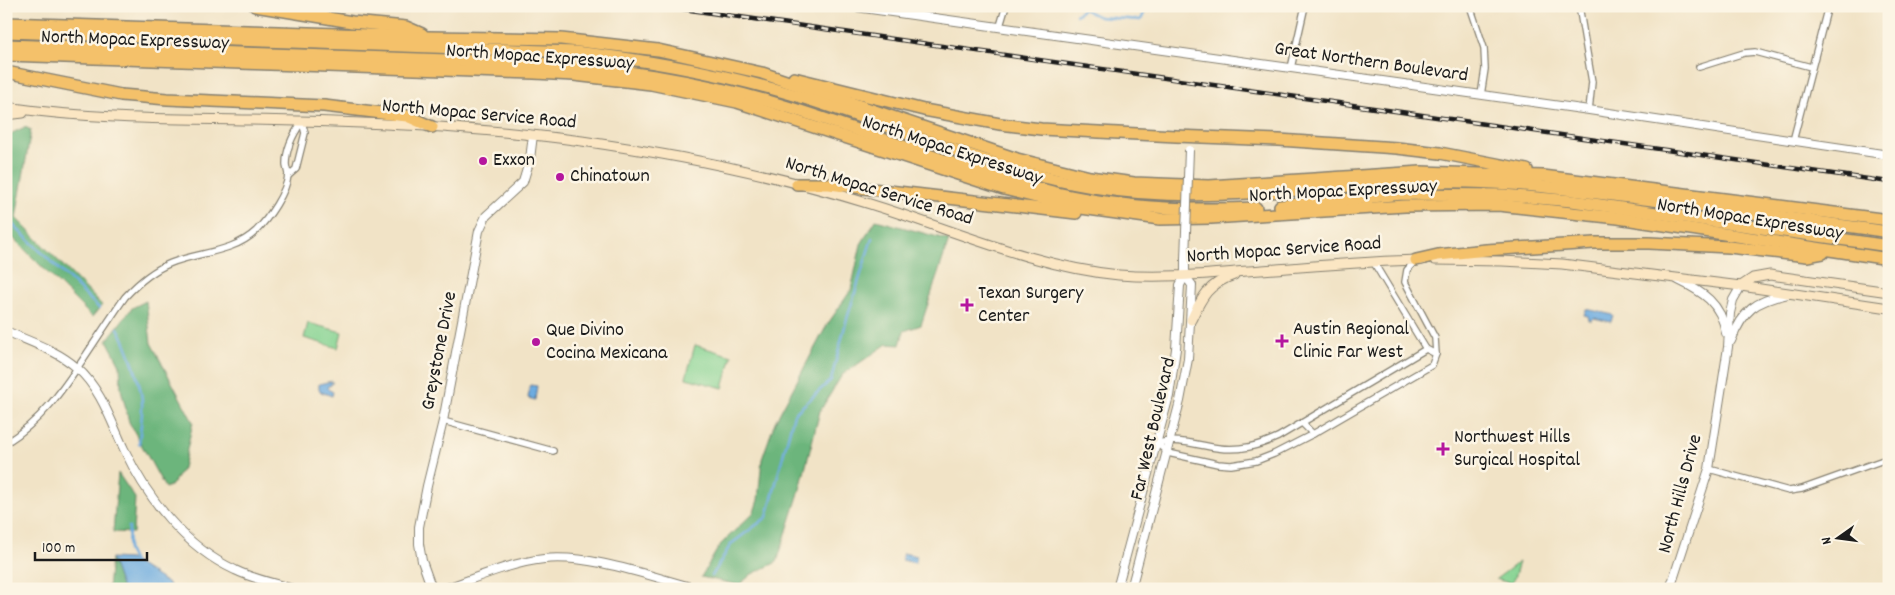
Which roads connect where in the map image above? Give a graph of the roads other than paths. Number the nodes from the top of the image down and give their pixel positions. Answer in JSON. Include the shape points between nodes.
{"nodes":[{"id":1,"x":254,"y":6,"type":"edge"},
{"id":2,"x":849,"y":6,"type":"edge"},
{"id":3,"x":1006,"y":6,"type":"edge"},
{"id":4,"x":1305,"y":6,"type":"edge"},
{"id":5,"x":1470,"y":6,"type":"edge"},
{"id":6,"x":1579,"y":6,"type":"edge"},
{"id":7,"x":1828,"y":6,"type":"edge"},
{"id":8,"x":896,"y":10,"type":"edge"},
{"id":9,"x":6,"y":23,"type":"edge"},
{"id":10,"x":1000,"y":26,"type":"junction"},
{"id":11,"x":6,"y":32,"type":"edge"},
{"id":12,"x":428,"y":37,"type":"junction"},
{"id":13,"x":6,"y":45,"type":"edge"},
{"id":14,"x":6,"y":55,"type":"edge"},
{"id":15,"x":1811,"y":67,"type":"junction"},
{"id":16,"x":1291,"y":68,"type":"junction"},
{"id":17,"x":1699,"y":68,"type":"dead end"},
{"id":18,"x":6,"y":72,"type":"edge"},
{"id":19,"x":762,"y":73,"type":"junction"},
{"id":20,"x":1481,"y":95,"type":"junction"},
{"id":21,"x":6,"y":107,"type":"edge"},
{"id":22,"x":1589,"y":110,"type":"junction"},
{"id":23,"x":37,"y":112,"type":"junction"},
{"id":24,"x":6,"y":115,"type":"edge"},
{"id":25,"x":302,"y":122,"type":"junction"},
{"id":26,"x":432,"y":127,"type":"junction"},
{"id":27,"x":533,"y":135,"type":"junction"},
{"id":28,"x":1190,"y":137,"type":"junction"},
{"id":29,"x":1793,"y":141,"type":"junction"},
{"id":30,"x":1889,"y":155,"type":"edge"},
{"id":31,"x":288,"y":176,"type":"junction"},
{"id":32,"x":1543,"y":176,"type":"junction"},
{"id":33,"x":797,"y":184,"type":"junction"},
{"id":34,"x":1372,"y":198,"type":"junction"},
{"id":35,"x":1443,"y":204,"type":"junction"},
{"id":36,"x":1107,"y":213,"type":"junction"},
{"id":37,"x":1889,"y":220,"type":"edge"},
{"id":38,"x":1889,"y":232,"type":"edge"},
{"id":39,"x":1889,"y":246,"type":"edge"},
{"id":40,"x":1830,"y":251,"type":"junction"},
{"id":41,"x":1416,"y":260,"type":"junction"},
{"id":42,"x":1889,"y":260,"type":"edge"},
{"id":43,"x":1374,"y":263,"type":"junction"},
{"id":44,"x":1246,"y":271,"type":"junction"},
{"id":45,"x":1185,"y":276,"type":"junction"},
{"id":46,"x":1672,"y":278,"type":"junction"},
{"id":47,"x":1741,"y":286,"type":"junction"},
{"id":48,"x":1889,"y":292,"type":"edge"},
{"id":49,"x":1791,"y":293,"type":"junction"},
{"id":50,"x":1889,"y":308,"type":"edge"},
{"id":51,"x":1191,"y":320,"type":"junction"},
{"id":52,"x":6,"y":331,"type":"edge"},
{"id":53,"x":1728,"y":347,"type":"junction"},
{"id":54,"x":1426,"y":349,"type":"junction"},
{"id":55,"x":1436,"y":354,"type":"junction"},
{"id":56,"x":77,"y":368,"type":"junction"},
{"id":57,"x":443,"y":421,"type":"junction"},
{"id":58,"x":1302,"y":423,"type":"junction"},
{"id":59,"x":1313,"y":434,"type":"junction"},
{"id":60,"x":1171,"y":440,"type":"junction"},
{"id":61,"x":6,"y":443,"type":"edge"},
{"id":62,"x":1157,"y":443,"type":"junction"},
{"id":63,"x":553,"y":450,"type":"dead end"},
{"id":64,"x":1168,"y":453,"type":"junction"},
{"id":65,"x":1889,"y":458,"type":"edge"},
{"id":66,"x":1709,"y":469,"type":"junction"},
{"id":67,"x":293,"y":589,"type":"edge"},
{"id":68,"x":432,"y":589,"type":"edge"},
{"id":69,"x":444,"y":589,"type":"edge"},
{"id":70,"x":698,"y":589,"type":"edge"},
{"id":71,"x":1118,"y":589,"type":"edge"},
{"id":72,"x":1131,"y":589,"type":"edge"},
{"id":73,"x":1670,"y":589,"type":"edge"}],
"edges":[{"from":1,"to":12,"type":"highway","via":[[406,27]]},
{"from":2,"to":8,"type":"street","name":"Great Northern Boulevard"},
{"from":3,"to":10,"type":"street"},
{"from":4,"to":16,"type":"street"},
{"from":5,"to":20,"type":"street","via":[[1484,48]]},
{"from":6,"to":22,"type":"street","via":[[1592,82]]},
{"from":7,"to":15,"type":"street"},
{"from":8,"to":10,"type":"street","name":"Great Northern Boulevard"},
{"from":9,"to":12,"type":"highway","name":"North Mopac Expressway"},
{"from":10,"to":16,"type":"street","name":"Great Northern Boulevard"},
{"from":11,"to":38,"type":"highway","via":[[526,49],[592,54],[657,62],[742,80],[1010,167],[1095,187],[1213,196],[1401,183],[1503,184],[1652,199]]},
{"from":12,"to":19,"type":"highway","name":"North Mopac Expressway","via":[[561,39],[614,44],[701,58]]},
{"from":13,"to":34,"type":"highway","via":[[535,62],[615,69],[741,94],[1008,180],[1094,200],[1168,208],[1219,209]]},
{"from":14,"to":36,"type":"highway","name":"North Mopac Expressway","via":[[534,73],[651,84],[737,102],[1004,189]]},
{"from":15,"to":17,"type":"street","via":[[1744,52]]},
{"from":15,"to":29,"type":"street"},
{"from":16,"to":20,"type":"street","name":"Great Northern Boulevard"},
{"from":18,"to":26,"type":"highway","via":[[121,95],[324,106],[406,116]]},
{"from":19,"to":28,"type":"highway","via":[[990,123]]},
{"from":19,"to":32,"type":"highway","name":"North Mopac Expressway","via":[[1017,159],[1090,177],[1134,183],[1209,186],[1421,172]]},
{"from":20,"to":22,"type":"street","name":"Great Northern Boulevard"},
{"from":21,"to":23,"type":"main road","name":"North Mopac Service Road"},
{"from":22,"to":29,"type":"street","name":"Great Northern Boulevard"},
{"from":23,"to":24,"type":"main road"},
{"from":23,"to":25,"type":"main road","name":"North Mopac Service Road","via":[[180,120]]},
{"from":25,"to":26,"type":"main road","name":"North Mopac Service Road"},
{"from":25,"to":31,"type":"street","via":[[294,133],[286,163]]},
{"from":25,"to":31,"type":"street","via":[[305,134],[296,169]]},
{"from":26,"to":27,"type":"main road","name":"North Mopac Service Road"},
{"from":27,"to":33,"type":"main road","name":"North Mopac Service Road","via":[[683,158]]},
{"from":27,"to":57,"type":"street","name":"Greystone Drive","via":[[523,182],[486,216],[479,231]]},
{"from":28,"to":32,"type":"highway","via":[[1397,148],[1520,167]]},
{"from":28,"to":45,"type":"street","name":"Far West Boulevard","bridge":true},
{"from":29,"to":30,"type":"street","name":"Great Northern Boulevard"},
{"from":31,"to":56,"type":"street","via":[[272,211],[241,242],[171,263],[135,286]]},
{"from":32,"to":37,"type":"highway","name":"North Mopac Expressway"},
{"from":33,"to":36,"type":"highway","via":[[829,184],[1075,213]]},
{"from":33,"to":45,"type":"main road","name":"North Mopac Service Road","via":[[1055,263],[1119,275]]},
{"from":34,"to":35,"type":"highway","via":[[1419,199]]},
{"from":34,"to":39,"type":"highway","via":[[1402,194],[1542,198]]},
{"from":35,"to":36,"type":"highway","name":"North Mopac Expressway","via":[[1211,218],[1160,219]]},
{"from":35,"to":40,"type":"highway","name":"North Mopac Expressway","via":[[1556,210]]},
{"from":40,"to":41,"type":"highway","via":[[1807,256],[1649,242],[1594,243],[1467,252]]},
{"from":40,"to":42,"type":"highway","name":"North Mopac Expressway"},
{"from":41,"to":43,"type":"main road","name":"North Mopac Service Road"},
{"from":41,"to":46,"type":"main road","name":"North Mopac Service Road","via":[[1562,264]]},
{"from":41,"to":55,"type":"street","via":[[1407,270],[1405,282],[1435,338]]},
{"from":43,"to":44,"type":"main road","name":"North Mopac Service Road"},
{"from":43,"to":54,"type":"street"},
{"from":44,"to":45,"type":"main road","name":"North Mopac Service Road"},
{"from":44,"to":51,"type":"main road","via":[[1210,287]]},
{"from":45,"to":51,"type":"street","name":"Far West Boulevard","via":[[1192,285]]},
{"from":45,"to":62,"type":"street","name":"Far West Boulevard","via":[[1180,285],[1169,396]]},
{"from":46,"to":47,"type":"main road","name":"North Mopac Service Road"},
{"from":46,"to":53,"type":"street","via":[[1701,291],[1714,304],[1722,315]]},
{"from":47,"to":48,"type":"main road","via":[[1753,278],[1770,275]]},
{"from":47,"to":49,"type":"main road","name":"North Mopac Service Road"},
{"from":47,"to":53,"type":"street","name":"North Hills Drive","via":[[1730,313]]},
{"from":49,"to":50,"type":"main road","name":"North Mopac Service Road"},
{"from":49,"to":53,"type":"street","name":"North Hills Drive","via":[[1752,308],[1738,324]]},
{"from":51,"to":60,"type":"street","name":"Far West Boulevard","via":[[1188,359]]},
{"from":52,"to":56,"type":"street","via":[[55,353]]},
{"from":53,"to":66,"type":"street","name":"North Hills Drive"},
{"from":54,"to":55,"type":"street"},
{"from":54,"to":58,"type":"street"},
{"from":55,"to":59,"type":"street","via":[[1432,366]]},
{"from":56,"to":61,"type":"street","via":[[42,416]]},
{"from":56,"to":67,"type":"street","via":[[107,410],[149,496],[185,535],[235,570]]},
{"from":57,"to":63,"type":"street"},
{"from":57,"to":68,"type":"street","name":"Greystone Drive","via":[[419,527],[422,562]]},
{"from":58,"to":59,"type":"street"},
{"from":58,"to":60,"type":"street","via":[[1249,448],[1221,448]]},
{"from":59,"to":64,"type":"street","via":[[1265,458],[1231,465]]},
{"from":60,"to":62,"type":"street"},
{"from":60,"to":64,"type":"street","name":"Far West Boulevard"},
{"from":62,"to":64,"type":"street"},
{"from":62,"to":71,"type":"street","name":"Far West Boulevard"},
{"from":64,"to":72,"type":"street","name":"Far West Boulevard"},
{"from":65,"to":66,"type":"street","via":[[1789,491]]},
{"from":66,"to":73,"type":"street","name":"North Hills Drive"},
{"from":69,"to":70,"type":"street","via":[[509,566],[546,559],[599,563]]}]}
